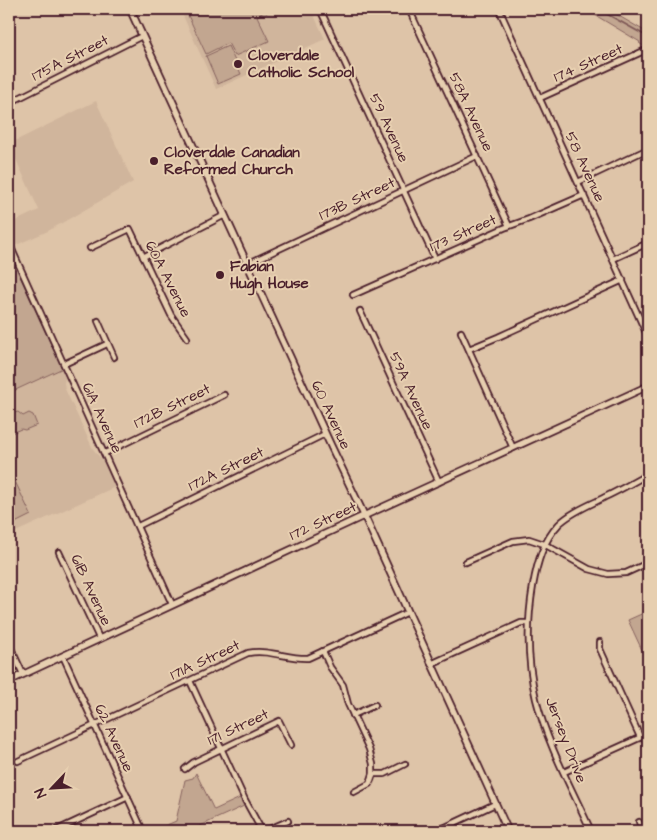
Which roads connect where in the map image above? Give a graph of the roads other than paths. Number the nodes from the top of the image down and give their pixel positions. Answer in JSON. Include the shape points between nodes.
{"nodes":[{"id":1,"x":130,"y":9,"type":"edge"},
{"id":2,"x":330,"y":9,"type":"edge"},
{"id":3,"x":409,"y":9,"type":"edge"},
{"id":4,"x":499,"y":9,"type":"edge"},
{"id":5,"x":321,"y":10,"type":"edge"},
{"id":6,"x":142,"y":36,"type":"junction"},
{"id":7,"x":646,"y":50,"type":"dead end"},
{"id":8,"x":540,"y":98,"type":"junction"},
{"id":9,"x":9,"y":103,"type":"edge"},
{"id":10,"x":648,"y":149,"type":"edge"},
{"id":11,"x":477,"y":156,"type":"junction"},
{"id":12,"x":578,"y":182,"type":"junction"},
{"id":13,"x":404,"y":191,"type":"junction"},
{"id":14,"x":584,"y":195,"type":"junction"},
{"id":15,"x":225,"y":215,"type":"junction"},
{"id":16,"x":510,"y":226,"type":"junction"},
{"id":17,"x":9,"y":243,"type":"edge"},
{"id":18,"x":648,"y":243,"type":"edge"},
{"id":19,"x":90,"y":248,"type":"dead end"},
{"id":20,"x":143,"y":257,"type":"junction"},
{"id":21,"x":435,"y":259,"type":"junction"},
{"id":22,"x":613,"y":259,"type":"junction"},
{"id":23,"x":247,"y":264,"type":"junction"},
{"id":24,"x":623,"y":280,"type":"junction"},
{"id":25,"x":353,"y":295,"type":"dead end"},
{"id":26,"x":360,"y":311,"type":"dead end"},
{"id":27,"x":98,"y":322,"type":"dead end"},
{"id":28,"x":461,"y":332,"type":"dead end"},
{"id":29,"x":648,"y":337,"type":"edge"},
{"id":30,"x":187,"y":338,"type":"dead end"},
{"id":31,"x":107,"y":344,"type":"junction"},
{"id":32,"x":469,"y":350,"type":"junction"},
{"id":33,"x":114,"y":357,"type":"dead end"},
{"id":34,"x":64,"y":364,"type":"junction"},
{"id":35,"x":648,"y":386,"type":"edge"},
{"id":36,"x":224,"y":394,"type":"dead end"},
{"id":37,"x":325,"y":434,"type":"junction"},
{"id":38,"x":513,"y":448,"type":"junction"},
{"id":39,"x":105,"y":454,"type":"junction"},
{"id":40,"x":648,"y":474,"type":"edge"},
{"id":41,"x":439,"y":482,"type":"junction"},
{"id":42,"x":364,"y":515,"type":"junction"},
{"id":43,"x":138,"y":526,"type":"junction"},
{"id":44,"x":544,"y":544,"type":"junction"},
{"id":45,"x":59,"y":552,"type":"dead end"},
{"id":46,"x":466,"y":562,"type":"dead end"},
{"id":47,"x":648,"y":562,"type":"edge"},
{"id":48,"x":172,"y":604,"type":"junction"},
{"id":49,"x":408,"y":612,"type":"junction"},
{"id":50,"x":529,"y":623,"type":"junction"},
{"id":51,"x":100,"y":638,"type":"junction"},
{"id":52,"x":600,"y":642,"type":"dead end"},
{"id":53,"x":9,"y":644,"type":"edge"},
{"id":54,"x":323,"y":651,"type":"junction"},
{"id":55,"x":63,"y":656,"type":"junction"},
{"id":56,"x":431,"y":664,"type":"junction"},
{"id":57,"x":23,"y":674,"type":"junction"},
{"id":58,"x":9,"y":681,"type":"edge"},
{"id":59,"x":190,"y":681,"type":"junction"},
{"id":60,"x":375,"y":705,"type":"dead end"},
{"id":61,"x":353,"y":715,"type":"junction"},
{"id":62,"x":95,"y":726,"type":"junction"},
{"id":63,"x":648,"y":734,"type":"edge"},
{"id":64,"x":640,"y":737,"type":"junction"},
{"id":65,"x":291,"y":746,"type":"dead end"},
{"id":66,"x":221,"y":748,"type":"junction"},
{"id":67,"x":18,"y":761,"type":"dead end"},
{"id":68,"x":405,"y":764,"type":"dead end"},
{"id":69,"x":185,"y":769,"type":"dead end"},
{"id":70,"x":564,"y":772,"type":"junction"},
{"id":71,"x":373,"y":774,"type":"junction"},
{"id":72,"x":354,"y":792,"type":"dead end"},
{"id":73,"x":128,"y":797,"type":"junction"},
{"id":74,"x":496,"y":804,"type":"junction"},
{"id":75,"x":288,"y":821,"type":"dead end"},
{"id":76,"x":639,"y":822,"type":"dead end"},
{"id":77,"x":55,"y":831,"type":"edge"},
{"id":78,"x":143,"y":831,"type":"edge"},
{"id":79,"x":264,"y":831,"type":"edge"},
{"id":80,"x":437,"y":831,"type":"edge"},
{"id":81,"x":508,"y":831,"type":"edge"},
{"id":82,"x":591,"y":831,"type":"edge"},
{"id":83,"x":643,"y":831,"type":"edge"}],
"edges":[{"from":1,"to":6,"type":"street","name":"60 Avenue"},
{"from":2,"to":5,"type":"street"},
{"from":3,"to":11,"type":"street","name":"58A Avenue"},
{"from":4,"to":8,"type":"street","name":"58 Avenue"},
{"from":5,"to":13,"type":"street","name":"59 Avenue"},
{"from":6,"to":9,"type":"street","name":"175A Street"},
{"from":6,"to":15,"type":"street","name":"60 Avenue"},
{"from":7,"to":8,"type":"street","name":"174 Street"},
{"from":8,"to":12,"type":"street","name":"58 Avenue"},
{"from":10,"to":12,"type":"street"},
{"from":11,"to":13,"type":"street","name":"173B Street"},
{"from":11,"to":16,"type":"street","name":"58A Avenue"},
{"from":12,"to":14,"type":"street","name":"58 Avenue"},
{"from":13,"to":21,"type":"street","name":"59 Avenue"},
{"from":13,"to":23,"type":"street","name":"173B Street"},
{"from":14,"to":16,"type":"street","name":"173 Street"},
{"from":14,"to":22,"type":"street","name":"58 Avenue"},
{"from":15,"to":20,"type":"street"},
{"from":15,"to":23,"type":"street","name":"60 Avenue"},
{"from":16,"to":21,"type":"street","name":"173 Street"},
{"from":17,"to":34,"type":"street","name":"61A Avenue"},
{"from":18,"to":22,"type":"street"},
{"from":19,"to":20,"type":"street","name":"60A Avenue","via":[[130,229]]},
{"from":20,"to":30,"type":"street","name":"60A Avenue","via":[[171,315]]},
{"from":21,"to":25,"type":"street","name":"173 Street"},
{"from":22,"to":24,"type":"street","name":"58 Avenue"},
{"from":23,"to":37,"type":"street","name":"60 Avenue"},
{"from":24,"to":29,"type":"street","name":"58 Avenue"},
{"from":24,"to":32,"type":"street"},
{"from":26,"to":41,"type":"street","name":"59A Avenue"},
{"from":27,"to":31,"type":"street"},
{"from":28,"to":32,"type":"street"},
{"from":31,"to":33,"type":"street"},
{"from":31,"to":34,"type":"street"},
{"from":32,"to":38,"type":"street"},
{"from":34,"to":39,"type":"street","name":"61A Avenue"},
{"from":35,"to":38,"type":"street","name":"172 Street"},
{"from":36,"to":39,"type":"street","name":"172B Street"},
{"from":37,"to":42,"type":"street","name":"60 Avenue"},
{"from":37,"to":43,"type":"street","name":"172A Street"},
{"from":38,"to":41,"type":"street","name":"172 Street"},
{"from":39,"to":43,"type":"street","name":"61A Avenue"},
{"from":40,"to":44,"type":"street","name":"Jersey Drive","via":[[577,511],[560,523]]},
{"from":41,"to":42,"type":"street","name":"172 Street"},
{"from":42,"to":48,"type":"street","name":"172 Street"},
{"from":42,"to":49,"type":"street","name":"60 Avenue"},
{"from":43,"to":48,"type":"street","name":"61A Avenue"},
{"from":44,"to":46,"type":"street","via":[[529,539],[513,541]]},
{"from":44,"to":47,"type":"street","via":[[589,569],[608,574],[626,573]]},
{"from":44,"to":50,"type":"street","name":"Jersey Drive"},
{"from":45,"to":51,"type":"street","name":"61B Avenue"},
{"from":48,"to":51,"type":"street","name":"172 Street"},
{"from":49,"to":54,"type":"street","name":"171A Street"},
{"from":49,"to":56,"type":"street","name":"60 Avenue"},
{"from":50,"to":56,"type":"street","via":[[521,623]]},
{"from":50,"to":70,"type":"street","name":"Jersey Drive","via":[[536,699],[549,740]]},
{"from":51,"to":55,"type":"street","name":"172 Street"},
{"from":52,"to":64,"type":"street","via":[[600,649]]},
{"from":53,"to":57,"type":"street"},
{"from":54,"to":59,"type":"street","name":"171A Street","via":[[298,659],[258,651],[248,653]]},
{"from":54,"to":61,"type":"street","via":[[343,685]]},
{"from":55,"to":57,"type":"street","name":"172 Street"},
{"from":55,"to":62,"type":"street","name":"62 Avenue"},
{"from":56,"to":74,"type":"street","name":"60 Avenue"},
{"from":57,"to":58,"type":"street","name":"172 Street"},
{"from":59,"to":62,"type":"street","name":"171A Street"},
{"from":59,"to":66,"type":"street"},
{"from":60,"to":61,"type":"street"},
{"from":61,"to":71,"type":"street","via":[[369,749]]},
{"from":62,"to":67,"type":"street","name":"171A Street"},
{"from":62,"to":73,"type":"street","name":"62 Avenue"},
{"from":63,"to":64,"type":"street"},
{"from":64,"to":70,"type":"street"},
{"from":65,"to":66,"type":"street","name":"171 Street","via":[[279,721]]},
{"from":66,"to":69,"type":"street","name":"171 Street"},
{"from":66,"to":79,"type":"street","via":[[245,800]]},
{"from":68,"to":71,"type":"street","via":[[385,774]]},
{"from":70,"to":82,"type":"street","name":"Jersey Drive"},
{"from":71,"to":72,"type":"street","via":[[368,784]]},
{"from":73,"to":77,"type":"street"},
{"from":73,"to":78,"type":"street","name":"62 Avenue"},
{"from":74,"to":80,"type":"street"},
{"from":74,"to":81,"type":"street","name":"60 Avenue"},
{"from":75,"to":79,"type":"street"},
{"from":76,"to":83,"type":"street"}]}
